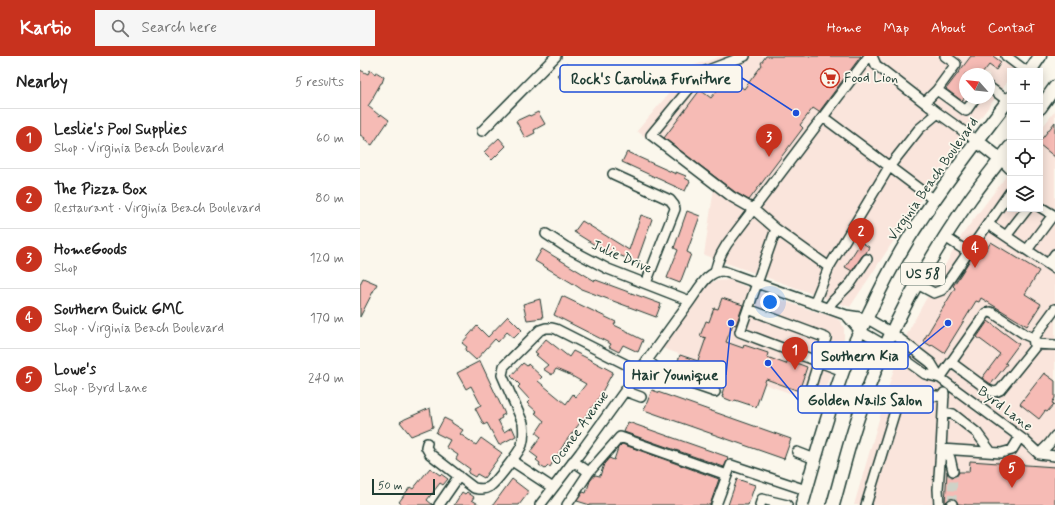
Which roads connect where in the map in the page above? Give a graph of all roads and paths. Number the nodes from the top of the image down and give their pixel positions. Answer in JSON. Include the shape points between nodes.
{"nodes":[{"id":1,"x":556,"y":56,"type":"edge"},
{"id":2,"x":745,"y":56,"type":"edge"},
{"id":3,"x":869,"y":56,"type":"edge"},
{"id":4,"x":872,"y":56,"type":"edge"},
{"id":5,"x":945,"y":56,"type":"edge"},
{"id":6,"x":1006,"y":56,"type":"edge"},
{"id":7,"x":1040,"y":56,"type":"edge"},
{"id":8,"x":1022,"y":68,"type":"edge"},
{"id":9,"x":1032,"y":68,"type":"edge"},
{"id":10,"x":1055,"y":88,"type":"edge"},
{"id":11,"x":937,"y":90,"type":"junction"},
{"id":12,"x":995,"y":91,"type":"edge"},
{"id":13,"x":1007,"y":99,"type":"edge"},
{"id":14,"x":925,"y":102,"type":"junction"},
{"id":15,"x":1007,"y":103,"type":"edge"},
{"id":16,"x":970,"y":104,"type":"edge"},
{"id":17,"x":1043,"y":104,"type":"edge"},
{"id":18,"x":938,"y":113,"type":"junction"},
{"id":19,"x":823,"y":117,"type":"junction"},
{"id":20,"x":482,"y":131,"type":"dead end"},
{"id":21,"x":977,"y":141,"type":"junction"},
{"id":22,"x":1007,"y":151,"type":"edge"},
{"id":23,"x":1001,"y":160,"type":"junction"},
{"id":24,"x":1007,"y":166,"type":"edge"},
{"id":25,"x":889,"y":167,"type":"junction"},
{"id":26,"x":613,"y":174,"type":"dead end"},
{"id":27,"x":1007,"y":196,"type":"edge"},
{"id":28,"x":934,"y":200,"type":"junction"},
{"id":29,"x":753,"y":209,"type":"junction"},
{"id":30,"x":1043,"y":209,"type":"edge"},
{"id":31,"x":1025,"y":212,"type":"edge"},
{"id":32,"x":1054,"y":216,"type":"edge"},
{"id":33,"x":988,"y":224,"type":"junction"},
{"id":34,"x":776,"y":228,"type":"junction"},
{"id":35,"x":546,"y":234,"type":"dead end"},
{"id":36,"x":1006,"y":236,"type":"junction"},
{"id":37,"x":945,"y":237,"type":"junction"},
{"id":38,"x":1027,"y":250,"type":"junction"},
{"id":39,"x":968,"y":252,"type":"junction"},
{"id":40,"x":1055,"y":254,"type":"edge"},
{"id":41,"x":867,"y":259,"type":"dead end"},
{"id":42,"x":829,"y":267,"type":"junction"},
{"id":43,"x":1051,"y":267,"type":"edge"},
{"id":44,"x":715,"y":272,"type":"junction"},
{"id":45,"x":646,"y":283,"type":"junction"},
{"id":46,"x":757,"y":283,"type":"junction"},
{"id":47,"x":917,"y":284,"type":"junction"},
{"id":48,"x":690,"y":300,"type":"junction"},
{"id":49,"x":814,"y":304,"type":"junction"},
{"id":50,"x":828,"y":308,"type":"junction"},
{"id":51,"x":748,"y":309,"type":"junction"},
{"id":52,"x":1055,"y":309,"type":"edge"},
{"id":53,"x":846,"y":315,"type":"junction"},
{"id":54,"x":866,"y":318,"type":"junction"},
{"id":55,"x":860,"y":331,"type":"junction"},
{"id":56,"x":892,"y":334,"type":"junction"},
{"id":57,"x":1034,"y":341,"type":"junction"},
{"id":58,"x":1055,"y":345,"type":"edge"},
{"id":59,"x":886,"y":346,"type":"junction"},
{"id":60,"x":647,"y":360,"type":"junction"},
{"id":61,"x":819,"y":361,"type":"junction"},
{"id":62,"x":952,"y":363,"type":"junction"},
{"id":63,"x":638,"y":371,"type":"junction"},
{"id":64,"x":843,"y":371,"type":"junction"},
{"id":65,"x":942,"y":380,"type":"junction"},
{"id":66,"x":810,"y":389,"type":"dead end"},
{"id":67,"x":625,"y":391,"type":"junction"},
{"id":68,"x":714,"y":392,"type":"dead end"},
{"id":69,"x":641,"y":397,"type":"dead end"},
{"id":70,"x":944,"y":397,"type":"junction"},
{"id":71,"x":943,"y":412,"type":"junction"},
{"id":72,"x":1055,"y":436,"type":"edge"},
{"id":73,"x":1020,"y":437,"type":"junction"},
{"id":74,"x":427,"y":443,"type":"dead end"},
{"id":75,"x":941,"y":449,"type":"junction"},
{"id":76,"x":797,"y":452,"type":"dead end"},
{"id":77,"x":991,"y":452,"type":"junction"},
{"id":78,"x":1039,"y":454,"type":"junction"},
{"id":79,"x":1055,"y":456,"type":"edge"},
{"id":80,"x":815,"y":459,"type":"junction"},
{"id":81,"x":512,"y":461,"type":"junction"},
{"id":82,"x":574,"y":461,"type":"junction"},
{"id":83,"x":953,"y":471,"type":"tunnel mouth"},
{"id":84,"x":589,"y":472,"type":"junction"},
{"id":85,"x":727,"y":475,"type":"junction"},
{"id":86,"x":459,"y":476,"type":"junction"},
{"id":87,"x":553,"y":488,"type":"junction"},
{"id":88,"x":806,"y":490,"type":"junction"},
{"id":89,"x":439,"y":505,"type":"edge"},
{"id":90,"x":540,"y":505,"type":"edge"},
{"id":91,"x":567,"y":505,"type":"edge"},
{"id":92,"x":716,"y":505,"type":"edge"},
{"id":93,"x":760,"y":505,"type":"edge"},
{"id":94,"x":787,"y":505,"type":"edge"},
{"id":95,"x":802,"y":505,"type":"edge"},
{"id":96,"x":833,"y":505,"type":"edge"},
{"id":97,"x":866,"y":505,"type":"edge"},
{"id":98,"x":938,"y":505,"type":"edge"}],
"edges":[{"from":1,"to":20,"type":"street"},
{"from":2,"to":29,"type":"street","via":[[702,72],[651,135],[732,197]]},
{"from":3,"to":19,"type":"street"},
{"from":4,"to":14,"type":"street","via":[[876,64]]},
{"from":5,"to":11,"type":"street","via":[[956,64]]},
{"from":6,"to":8,"type":"street"},
{"from":7,"to":9,"type":"main road"},
{"from":10,"to":17,"type":"main road"},
{"from":11,"to":14,"type":"street"},
{"from":11,"to":16,"type":"street","via":[[966,110]]},
{"from":12,"to":13,"type":"street"},
{"from":14,"to":18,"type":"street"},
{"from":15,"to":21,"type":"main road","name":"Virginia Beach Boulevard","number":"US 58"},
{"from":18,"to":21,"type":"street"},
{"from":18,"to":25,"type":"street","via":[[919,129]]},
{"from":19,"to":25,"type":"street"},
{"from":19,"to":29,"type":"street"},
{"from":21,"to":23,"type":"main road"},
{"from":21,"to":28,"type":"main road","name":"Virginia Beach Boulevard","number":"US 58"},
{"from":22,"to":23,"type":"main road","number":"US 58"},
{"from":23,"to":24,"type":"street"},
{"from":23,"to":37,"type":"main road","number":"US 58","via":[[972,196]]},
{"from":25,"to":28,"type":"street"},
{"from":25,"to":42,"type":"street"},
{"from":26,"to":45,"type":"street","via":[[670,200],[674,205],[675,209]]},
{"from":27,"to":33,"type":"street"},
{"from":28,"to":54,"type":"main road","name":"Virginia Beach Boulevard","number":"US 58","via":[[884,280]]},
{"from":29,"to":34,"type":"street"},
{"from":29,"to":44,"type":"street","via":[[722,252]]},
{"from":30,"to":32,"type":"street"},
{"from":31,"to":36,"type":"street"},
{"from":32,"to":38,"type":"street"},
{"from":33,"to":36,"type":"street"},
{"from":33,"to":39,"type":"street"},
{"from":34,"to":42,"type":"street"},
{"from":34,"to":46,"type":"street"},
{"from":35,"to":45,"type":"street","name":"Julie Drive","via":[[608,269]]},
{"from":36,"to":38,"type":"street"},
{"from":37,"to":39,"type":"street"},
{"from":37,"to":47,"type":"main road","number":"US 58"},
{"from":38,"to":43,"type":"street"},
{"from":39,"to":47,"type":"street","via":[[942,290],[934,294]]},
{"from":40,"to":43,"type":"street"},
{"from":41,"to":50,"type":"street","via":[[851,283]]},
{"from":42,"to":49,"type":"street"},
{"from":44,"to":46,"type":"street","name":"Byrd Lane","via":[[723,271]]},
{"from":44,"to":48,"type":"street","name":"Oconee Avenue","via":[[708,276]]},
{"from":45,"to":48,"type":"street","name":"Julie Drive"},
{"from":46,"to":49,"type":"street","name":"Byrd Lane"},
{"from":46,"to":51,"type":"street"},
{"from":47,"to":56,"type":"main road","number":"US 58"},
{"from":48,"to":60,"type":"street","name":"Oconee Avenue"},
{"from":49,"to":50,"type":"street","name":"Byrd Lane"},
{"from":50,"to":53,"type":"street","name":"Byrd Lane"},
{"from":51,"to":61,"type":"street","via":[[826,338]]},
{"from":51,"to":61,"type":"street","via":[[740,332]]},
{"from":52,"to":57,"type":"street"},
{"from":53,"to":54,"type":"street","name":"Byrd Lane"},
{"from":53,"to":55,"type":"street","name":"Byrd Lane"},
{"from":54,"to":55,"type":"main road","name":"Virginia Beach Boulevard","number":"US 58"},
{"from":54,"to":56,"type":"street","name":"Byrd Lane"},
{"from":55,"to":59,"type":"street","name":"Byrd Lane"},
{"from":55,"to":64,"type":"main road","name":"Virginia Beach Boulevard","number":"US 58"},
{"from":56,"to":59,"type":"main road","number":"US 58"},
{"from":56,"to":65,"type":"street","name":"Byrd Lane","via":[[931,362]]},
{"from":57,"to":58,"type":"street"},
{"from":57,"to":62,"type":"street","via":[[993,313],[986,313]]},
{"from":57,"to":62,"type":"street","via":[[1034,348],[997,392],[993,393]]},
{"from":59,"to":65,"type":"street","name":"Byrd Lane","via":[[925,374]]},
{"from":59,"to":96,"type":"main road","number":"US 58","via":[[859,413]]},
{"from":60,"to":63,"type":"street","name":"Oconee Avenue"},
{"from":60,"to":68,"type":"street","via":[[664,374]]},
{"from":61,"to":64,"type":"street"},
{"from":61,"to":66,"type":"street"},
{"from":62,"to":65,"type":"street"},
{"from":63,"to":67,"type":"street","name":"Oconee Avenue"},
{"from":63,"to":81,"type":"street","via":[[556,329],[540,330],[502,371],[524,430],[521,446]]},
{"from":64,"to":80,"type":"main road","name":"Virginia Beach Boulevard","number":"US 58"},
{"from":65,"to":70,"type":"street"},
{"from":65,"to":73,"type":"street","name":"Byrd Lane"},
{"from":67,"to":69,"type":"street"},
{"from":67,"to":82,"type":"street","name":"Oconee Avenue"},
{"from":70,"to":71,"type":"street"},
{"from":70,"to":97,"type":"street","via":[[912,393],[899,398]]},
{"from":71,"to":75,"type":"street"},
{"from":71,"to":77,"type":"street","via":[[953,414],[977,433]]},
{"from":72,"to":78,"type":"street"},
{"from":73,"to":77,"type":"street","via":[[1012,450]]},
{"from":73,"to":78,"type":"street","name":"Byrd Lane"},
{"from":74,"to":86,"type":"street","via":[[426,447],[430,454]]},
{"from":75,"to":77,"type":"street"},
{"from":75,"to":83,"type":"street","via":[[950,458]]},
{"from":75,"to":98,"type":"street"},
{"from":76,"to":80,"type":"street"},
{"from":78,"to":79,"type":"street"},
{"from":80,"to":88,"type":"main road","name":"Virginia Beach Boulevard","number":"US 58"},
{"from":81,"to":86,"type":"street","via":[[492,485],[484,489],[474,488]]},
{"from":81,"to":87,"type":"street"},
{"from":82,"to":84,"type":"street"},
{"from":82,"to":87,"type":"street","name":"Oconee Avenue"},
{"from":84,"to":85,"type":"street","via":[[620,437]]},
{"from":84,"to":91,"type":"street"},
{"from":85,"to":88,"type":"street","via":[[731,465]]},
{"from":85,"to":92,"type":"street"},
{"from":86,"to":89,"type":"street"},
{"from":87,"to":90,"type":"street","name":"Oconee Avenue"},
{"from":88,"to":95,"type":"main road","name":"Virginia Beach Boulevard","number":"US 58"},
{"from":93,"to":94,"type":"street","via":[[762,499]]}]}
